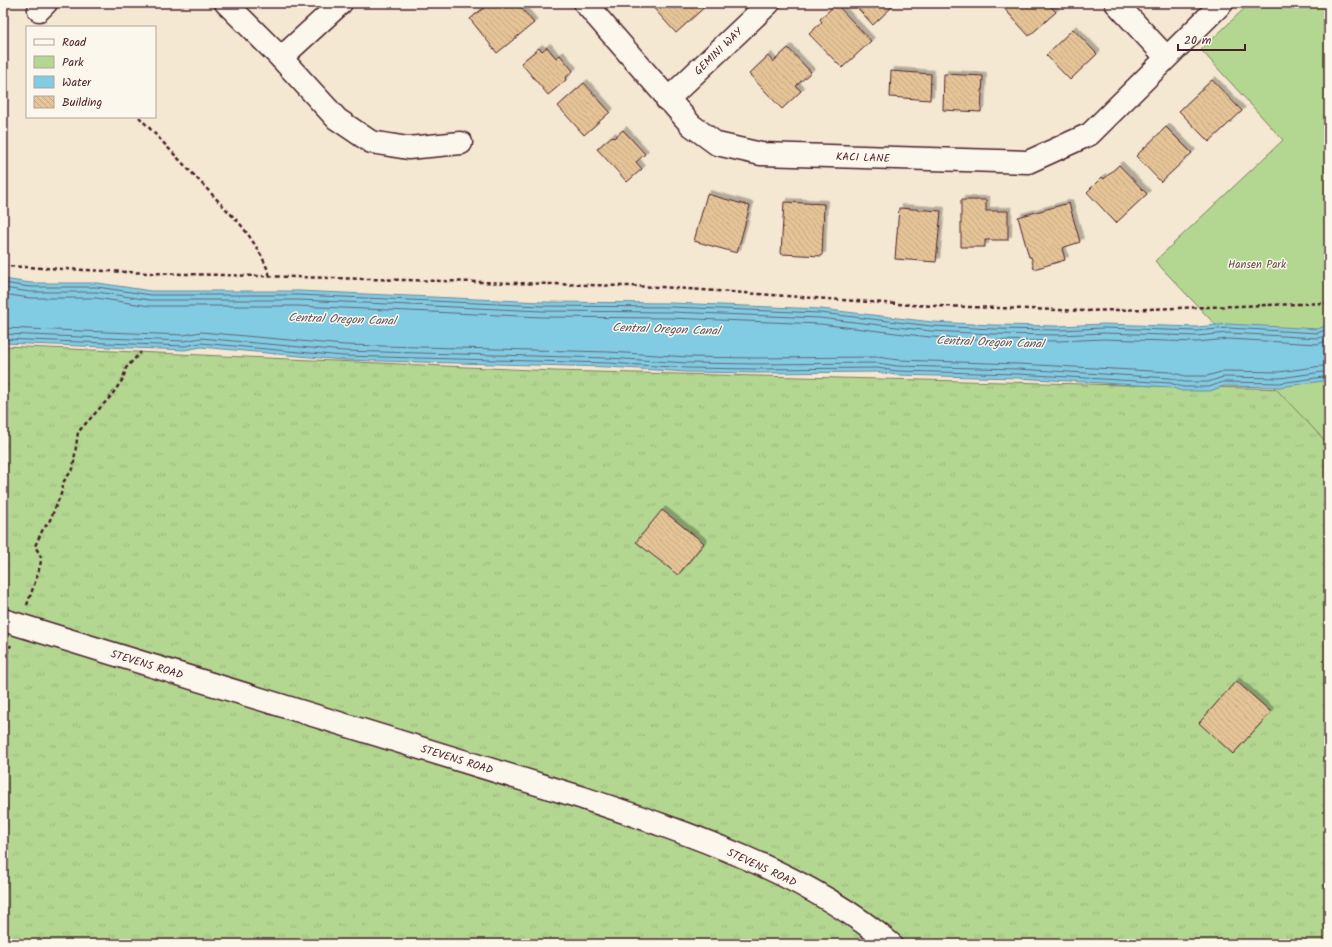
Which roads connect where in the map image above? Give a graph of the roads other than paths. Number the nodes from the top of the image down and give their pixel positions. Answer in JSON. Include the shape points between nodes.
{"nodes":[{"id":1,"x":226,"y":3,"type":"edge"},
{"id":2,"x":341,"y":3,"type":"edge"},
{"id":3,"x":585,"y":3,"type":"edge"},
{"id":4,"x":769,"y":3,"type":"edge"},
{"id":5,"x":1116,"y":3,"type":"edge"},
{"id":6,"x":1222,"y":3,"type":"edge"},
{"id":7,"x":1166,"y":57,"type":"junction"},
{"id":8,"x":281,"y":58,"type":"junction"},
{"id":9,"x":667,"y":100,"type":"junction"},
{"id":10,"x":461,"y":143,"type":"dead end"},
{"id":11,"x":12,"y":623,"type":"edge"},
{"id":12,"x":891,"y":944,"type":"edge"}],
"edges":[{"from":1,"to":8,"type":"street"},
{"from":2,"to":8,"type":"street"},
{"from":3,"to":9,"type":"street","name":"KACI LANE"},
{"from":4,"to":9,"type":"street","name":"GEMINI WAY"},
{"from":5,"to":7,"type":"street"},
{"from":6,"to":7,"type":"street","name":"KACI LANE"},
{"from":7,"to":9,"type":"street","name":"KACI LANE","via":[[1090,134],[1028,162],[761,154],[716,144],[691,125]]},
{"from":8,"to":10,"type":"street","via":[[337,119],[371,142],[408,148]]},
{"from":11,"to":12,"type":"street","name":"STEVENS ROAD","via":[[639,816],[768,868],[836,904]]}]}
